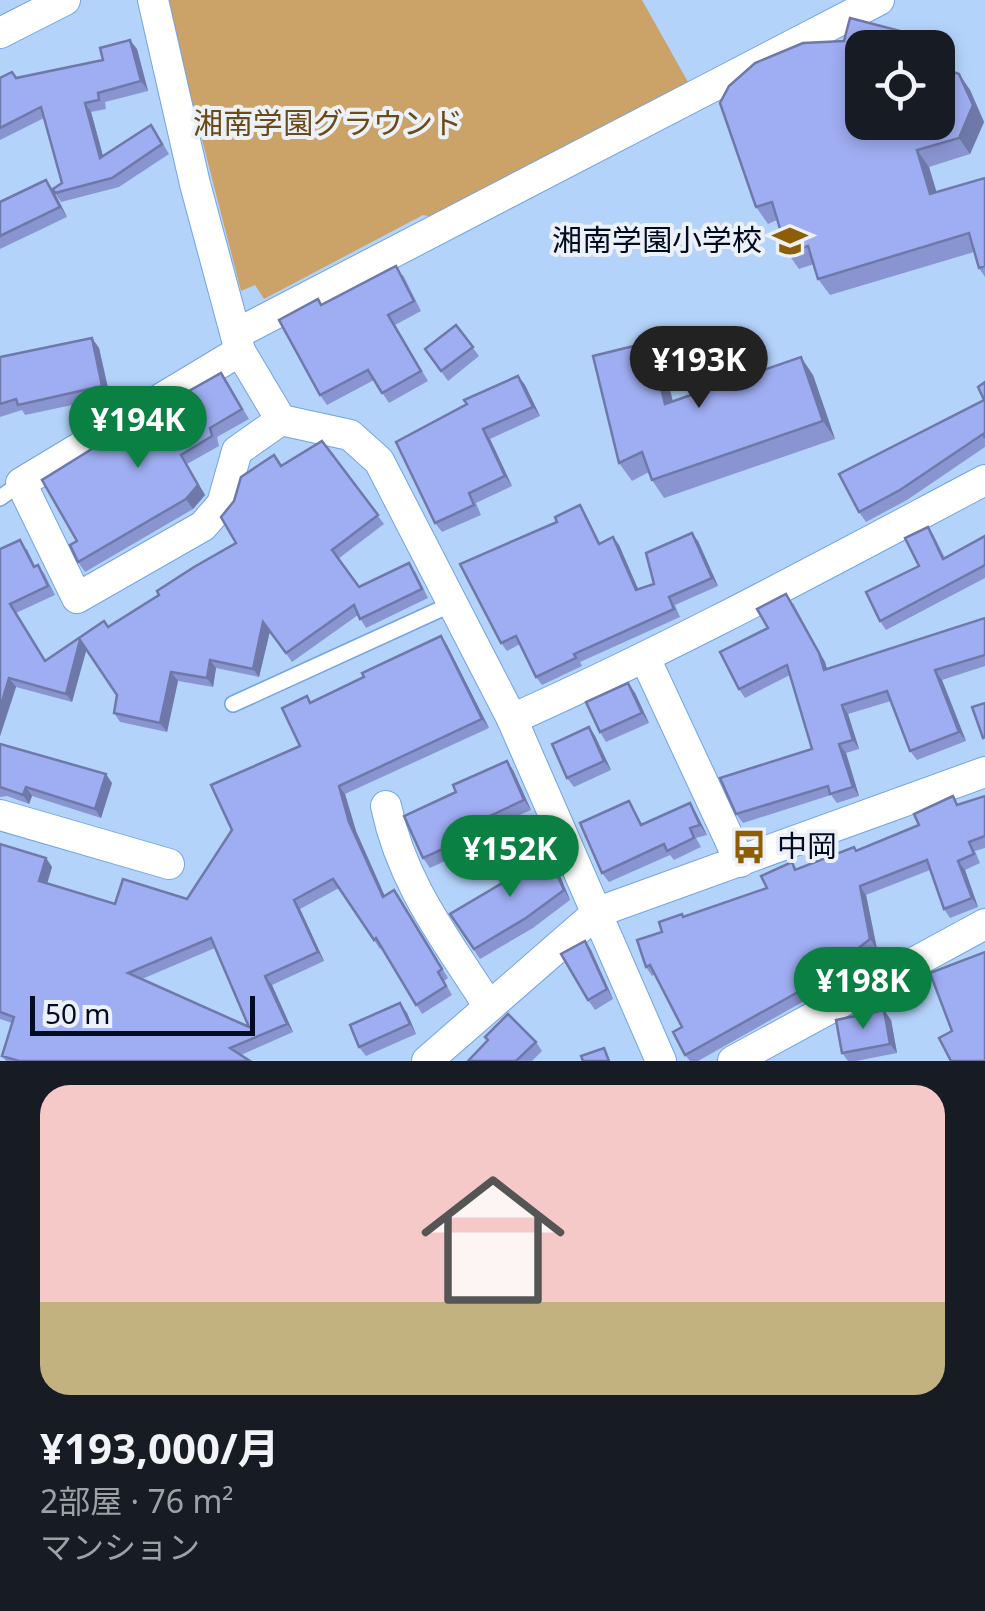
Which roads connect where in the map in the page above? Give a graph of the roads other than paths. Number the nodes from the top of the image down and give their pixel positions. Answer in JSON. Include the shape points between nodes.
{"nodes":[{"id":1,"x":65,"y":0,"type":"edge"},
{"id":2,"x":153,"y":0,"type":"edge"},
{"id":3,"x":880,"y":0,"type":"edge"},
{"id":4,"x":0,"y":33,"type":"edge"},
{"id":5,"x":238,"y":342,"type":"junction"},
{"id":6,"x":281,"y":420,"type":"junction"},
{"id":7,"x":985,"y":480,"type":"edge"},
{"id":8,"x":11,"y":490,"type":"edge"},
{"id":9,"x":454,"y":603,"type":"junction"},
{"id":10,"x":646,"y":658,"type":"junction"},
{"id":11,"x":233,"y":704,"type":"dead end"},
{"id":12,"x":512,"y":719,"type":"junction"},
{"id":13,"x":985,"y":772,"type":"edge"},
{"id":14,"x":386,"y":806,"type":"dead end"},
{"id":15,"x":0,"y":815,"type":"edge"},
{"id":16,"x":740,"y":862,"type":"junction"},
{"id":17,"x":169,"y":864,"type":"dead end"},
{"id":18,"x":598,"y":912,"type":"junction"},
{"id":19,"x":985,"y":924,"type":"edge"},
{"id":20,"x":488,"y":1005,"type":"junction"},
{"id":21,"x":427,"y":1061,"type":"edge"},
{"id":22,"x":662,"y":1061,"type":"edge"},
{"id":23,"x":733,"y":1061,"type":"edge"}],
"edges":[{"from":1,"to":4,"type":"street"},
{"from":2,"to":5,"type":"street"},
{"from":3,"to":5,"type":"street"},
{"from":5,"to":6,"type":"street"},
{"from":5,"to":8,"type":"street"},
{"from":6,"to":8,"type":"street","via":[[236,451],[222,504],[202,526],[77,598]]},
{"from":6,"to":9,"type":"street","via":[[350,436],[379,462]]},
{"from":7,"to":10,"type":"street"},
{"from":9,"to":11,"type":"lane"},
{"from":9,"to":12,"type":"street"},
{"from":10,"to":12,"type":"street"},
{"from":10,"to":16,"type":"street"},
{"from":12,"to":18,"type":"street"},
{"from":13,"to":16,"type":"street"},
{"from":14,"to":20,"type":"street","via":[[408,879]]},
{"from":15,"to":17,"type":"street"},
{"from":16,"to":18,"type":"street"},
{"from":18,"to":20,"type":"street"},
{"from":18,"to":22,"type":"street"},
{"from":19,"to":23,"type":"street"},
{"from":20,"to":21,"type":"street"}]}
